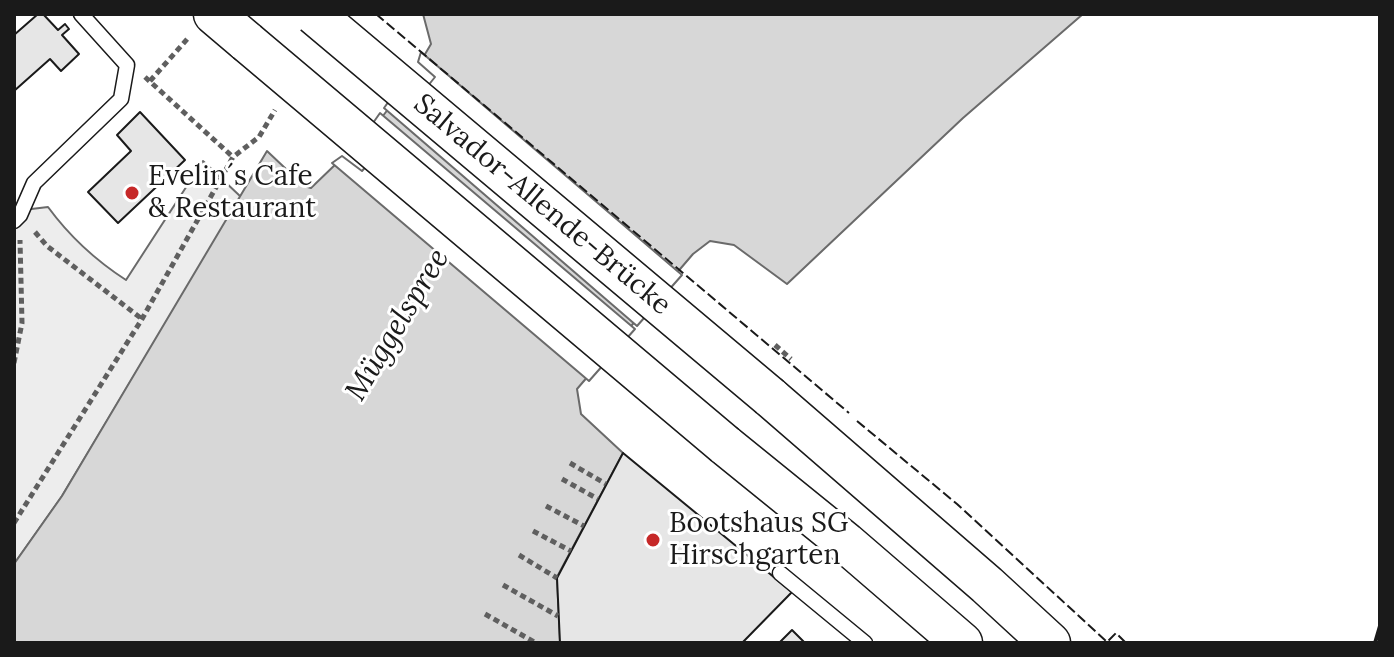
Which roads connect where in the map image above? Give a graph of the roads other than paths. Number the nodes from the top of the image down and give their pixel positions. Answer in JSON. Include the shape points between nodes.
{"nodes":[{"id":1,"x":81,"y":14,"type":"edge"},
{"id":2,"x":314,"y":14,"type":"edge"},
{"id":3,"x":204,"y":23,"type":"edge"},
{"id":4,"x":17,"y":218,"type":"edge"},
{"id":5,"x":780,"y":573,"type":"dead end"},
{"id":6,"x":865,"y":643,"type":"edge"},
{"id":7,"x":962,"y":643,"type":"edge"},
{"id":8,"x":1050,"y":643,"type":"edge"}],
"edges":[{"from":1,"to":4,"type":"lane","via":[[127,65],[121,99],[34,183]]},
{"from":2,"to":8,"type":"main road","name":"Salvador-Allende-Brücke","bridge":true,"via":[[770,397]]},
{"from":3,"to":7,"type":"main road","bridge":true,"via":[[247,42]]},
{"from":5,"to":6,"type":"lane"}]}
